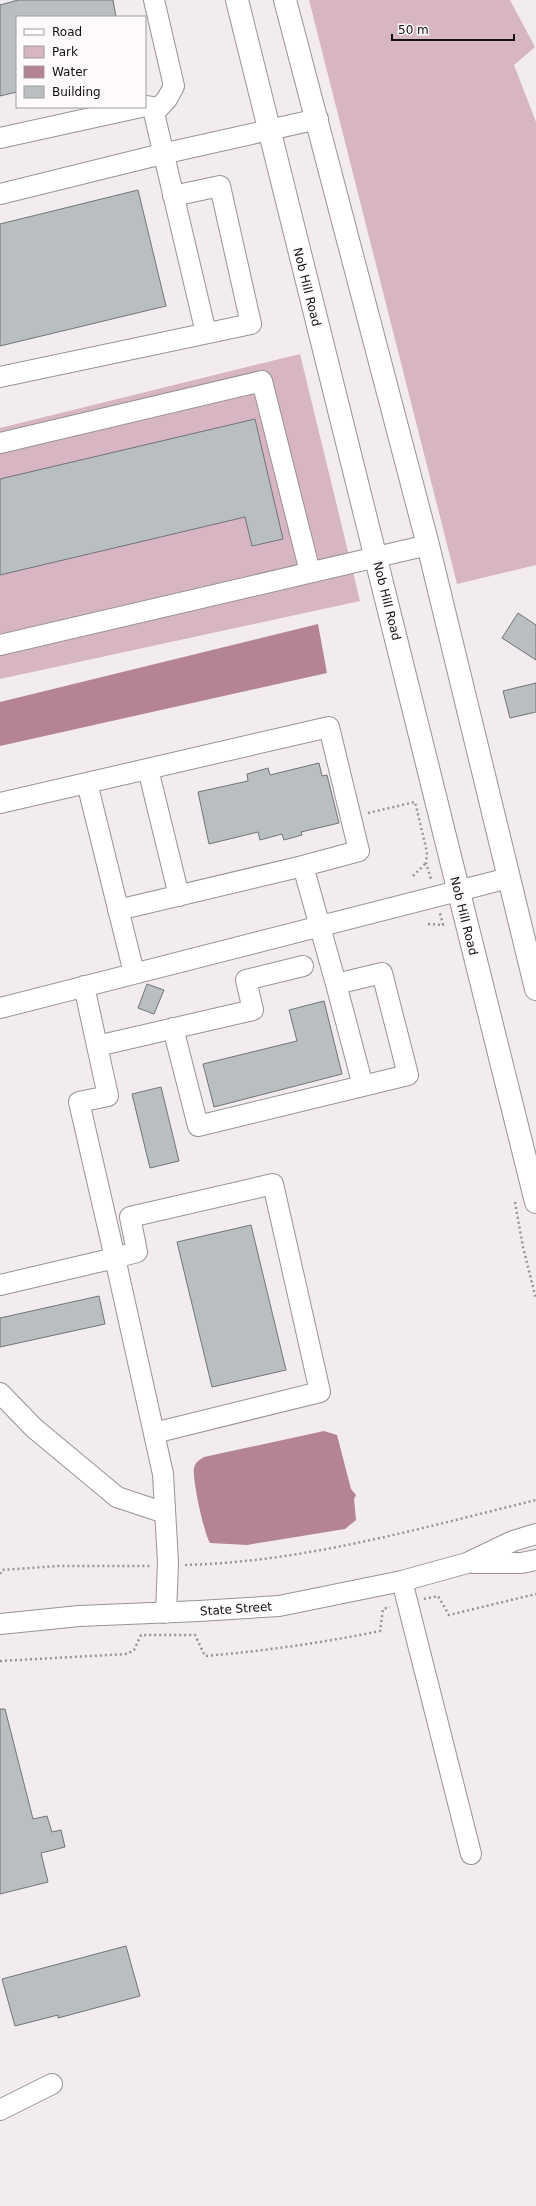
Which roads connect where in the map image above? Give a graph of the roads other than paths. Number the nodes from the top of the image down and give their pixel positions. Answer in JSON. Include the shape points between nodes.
{"nodes":[{"id":1,"x":154,"y":0,"type":"edge"},
{"id":2,"x":237,"y":0,"type":"edge"},
{"id":3,"x":285,"y":0,"type":"edge"},
{"id":4,"x":147,"y":109,"type":"edge"},
{"id":5,"x":318,"y":119,"type":"junction"},
{"id":6,"x":267,"y":129,"type":"junction"},
{"id":7,"x":0,"y":138,"type":"edge"},
{"id":8,"x":162,"y":154,"type":"junction"},
{"id":9,"x":0,"y":194,"type":"edge"},
{"id":10,"x":174,"y":196,"type":"junction"},
{"id":11,"x":206,"y":333,"type":"junction"},
{"id":12,"x":0,"y":377,"type":"edge"},
{"id":13,"x":0,"y":443,"type":"edge"},
{"id":14,"x":428,"y":545,"type":"junction"},
{"id":15,"x":377,"y":557,"type":"junction"},
{"id":16,"x":310,"y":572,"type":"junction"},
{"id":17,"x":0,"y":645,"type":"edge"},
{"id":18,"x":148,"y":769,"type":"junction"},
{"id":19,"x":87,"y":783,"type":"junction"},
{"id":20,"x":0,"y":803,"type":"edge"},
{"id":21,"x":303,"y":866,"type":"junction"},
{"id":22,"x":509,"y":878,"type":"junction"},
{"id":23,"x":458,"y":891,"type":"junction"},
{"id":24,"x":179,"y":896,"type":"junction"},
{"id":25,"x":118,"y":910,"type":"junction"},
{"id":26,"x":321,"y":926,"type":"junction"},
{"id":27,"x":303,"y":966,"type":"dead end"},
{"id":28,"x":134,"y":972,"type":"junction"},
{"id":29,"x":336,"y":984,"type":"junction"},
{"id":30,"x":84,"y":986,"type":"junction"},
{"id":31,"x":536,"y":989,"type":"edge"},
{"id":32,"x":0,"y":1008,"type":"edge"},
{"id":33,"x":173,"y":1028,"type":"junction"},
{"id":34,"x":97,"y":1046,"type":"junction"},
{"id":35,"x":363,"y":1086,"type":"junction"},
{"id":36,"x":536,"y":1202,"type":"edge"},
{"id":37,"x":115,"y":1258,"type":"junction"},
{"id":38,"x":0,"y":1285,"type":"edge"},
{"id":39,"x":0,"y":1393,"type":"edge"},
{"id":40,"x":154,"y":1433,"type":"junction"},
{"id":41,"x":165,"y":1513,"type":"junction"},
{"id":42,"x":536,"y":1534,"type":"edge"},
{"id":43,"x":536,"y":1560,"type":"edge"},
{"id":44,"x":467,"y":1563,"type":"junction"},
{"id":45,"x":402,"y":1580,"type":"junction"},
{"id":46,"x":166,"y":1613,"type":"junction"},
{"id":47,"x":0,"y":1624,"type":"edge"},
{"id":48,"x":471,"y":1854,"type":"dead end"},
{"id":49,"x":52,"y":2084,"type":"dead end"},
{"id":50,"x":0,"y":2110,"type":"edge"}],
"edges":[{"from":1,"to":4,"type":"street","via":[[174,86],[167,99]]},
{"from":2,"to":6,"type":"main road","name":"Nob Hill Road"},
{"from":3,"to":5,"type":"main road"},
{"from":4,"to":7,"type":"street"},
{"from":4,"to":8,"type":"street"},
{"from":5,"to":6,"type":"street"},
{"from":5,"to":14,"type":"main road"},
{"from":6,"to":8,"type":"street"},
{"from":6,"to":15,"type":"main road","name":"Nob Hill Road"},
{"from":8,"to":9,"type":"street"},
{"from":8,"to":10,"type":"street"},
{"from":10,"to":11,"type":"street"},
{"from":10,"to":11,"type":"street","via":[[220,186],[251,324]]},
{"from":11,"to":12,"type":"street"},
{"from":13,"to":16,"type":"street","via":[[262,381]]},
{"from":14,"to":15,"type":"street"},
{"from":14,"to":22,"type":"main road"},
{"from":15,"to":16,"type":"street"},
{"from":15,"to":23,"type":"main road","name":"Nob Hill Road"},
{"from":16,"to":17,"type":"street"},
{"from":18,"to":19,"type":"street"},
{"from":18,"to":21,"type":"street","via":[[329,727],[358,851]]},
{"from":18,"to":24,"type":"street"},
{"from":19,"to":20,"type":"street"},
{"from":19,"to":25,"type":"street"},
{"from":21,"to":24,"type":"street"},
{"from":21,"to":26,"type":"street"},
{"from":22,"to":23,"type":"street"},
{"from":22,"to":31,"type":"main road"},
{"from":23,"to":26,"type":"street"},
{"from":23,"to":36,"type":"main road","name":"Nob Hill Road"},
{"from":24,"to":25,"type":"street"},
{"from":25,"to":28,"type":"street"},
{"from":26,"to":28,"type":"street"},
{"from":26,"to":29,"type":"street"},
{"from":27,"to":33,"type":"street","via":[[246,980],[253,1010]]},
{"from":28,"to":30,"type":"street"},
{"from":29,"to":35,"type":"street"},
{"from":29,"to":35,"type":"street","via":[[382,973],[408,1074]]},
{"from":30,"to":32,"type":"street"},
{"from":30,"to":34,"type":"street"},
{"from":33,"to":34,"type":"street"},
{"from":33,"to":35,"type":"street","via":[[198,1126]]},
{"from":34,"to":37,"type":"street","via":[[108,1096],[79,1102]]},
{"from":37,"to":38,"type":"street"},
{"from":37,"to":40,"type":"street"},
{"from":37,"to":40,"type":"street","via":[[137,1252],[130,1218],[272,1184],[320,1392]]},
{"from":39,"to":41,"type":"street","via":[[34,1428],[117,1497]]},
{"from":40,"to":41,"type":"street","via":[[163,1474]]},
{"from":41,"to":46,"type":"street","via":[[168,1566]]},
{"from":42,"to":44,"type":"street","name":"State Street","via":[[513,1541]]},
{"from":43,"to":44,"type":"street","name":"State Street","via":[[522,1563]]},
{"from":44,"to":45,"type":"street","name":"State Street"},
{"from":45,"to":46,"type":"street","name":"State Street","via":[[279,1606]]},
{"from":45,"to":48,"type":"street"},
{"from":46,"to":47,"type":"street","name":"State Street","via":[[79,1616]]},
{"from":49,"to":50,"type":"street"}]}
